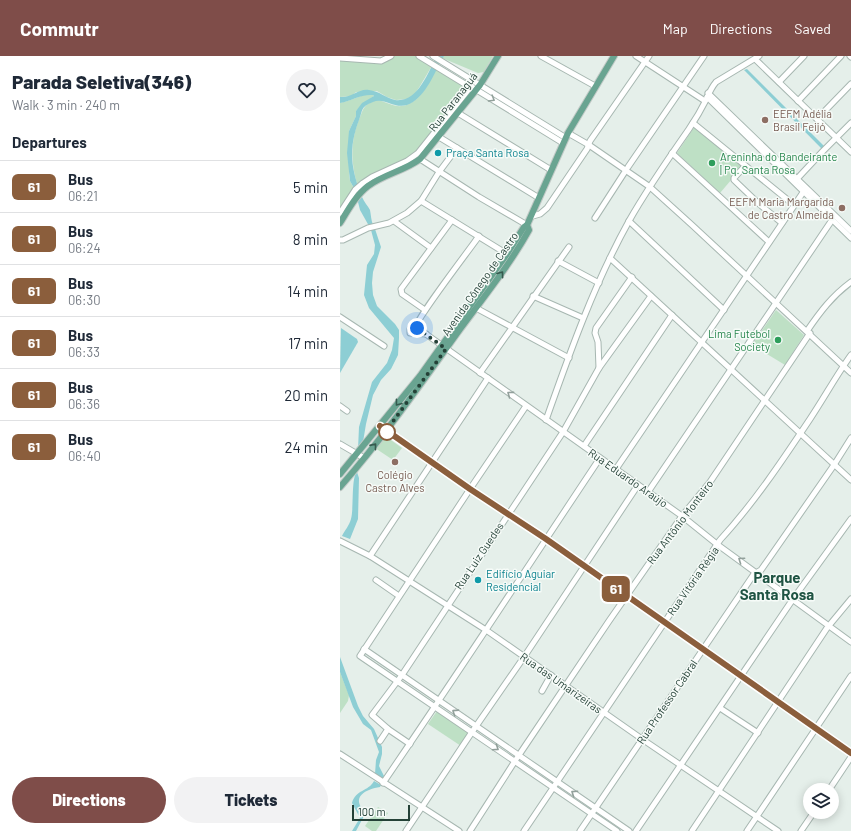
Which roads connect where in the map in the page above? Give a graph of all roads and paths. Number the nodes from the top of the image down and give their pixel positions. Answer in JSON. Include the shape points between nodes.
{"nodes":[{"id":1,"x":391,"y":56,"type":"edge"},
{"id":2,"x":433,"y":56,"type":"edge"},
{"id":3,"x":495,"y":56,"type":"edge"},
{"id":4,"x":498,"y":56,"type":"edge"},
{"id":5,"x":541,"y":56,"type":"edge"},
{"id":6,"x":614,"y":56,"type":"edge"},
{"id":7,"x":636,"y":56,"type":"edge"},
{"id":8,"x":649,"y":56,"type":"edge"},
{"id":9,"x":704,"y":56,"type":"edge"},
{"id":10,"x":804,"y":56,"type":"edge"},
{"id":11,"x":841,"y":56,"type":"edge"},
{"id":12,"x":422,"y":57,"type":"edge"},
{"id":13,"x":757,"y":57,"type":"edge"},
{"id":14,"x":340,"y":58,"type":"edge"},
{"id":15,"x":645,"y":62,"type":"junction"},
{"id":16,"x":448,"y":70,"type":"junction"},
{"id":17,"x":779,"y":82,"type":"junction"},
{"id":18,"x":851,"y":84,"type":"edge"},
{"id":19,"x":478,"y":86,"type":"junction"},
{"id":20,"x":595,"y":86,"type":"junction"},
{"id":21,"x":683,"y":87,"type":"junction"},
{"id":22,"x":707,"y":97,"type":"junction"},
{"id":23,"x":798,"y":101,"type":"junction"},
{"id":24,"x":458,"y":113,"type":"junction"},
{"id":25,"x":817,"y":119,"type":"junction"},
{"id":26,"x":693,"y":123,"type":"junction"},
{"id":27,"x":851,"y":123,"type":"edge"},
{"id":28,"x":439,"y":137,"type":"junction"},
{"id":29,"x":566,"y":138,"type":"junction"},
{"id":30,"x":837,"y":138,"type":"junction"},
{"id":31,"x":589,"y":145,"type":"junction"},
{"id":32,"x":457,"y":148,"type":"junction"},
{"id":33,"x":851,"y":152,"type":"edge"},
{"id":34,"x":672,"y":153,"type":"junction"},
{"id":35,"x":420,"y":159,"type":"junction"},
{"id":36,"x":744,"y":166,"type":"junction"},
{"id":37,"x":552,"y":170,"type":"junction"},
{"id":38,"x":626,"y":170,"type":"junction"},
{"id":39,"x":439,"y":172,"type":"junction"},
{"id":40,"x":796,"y":181,"type":"junction"},
{"id":41,"x":650,"y":187,"type":"junction"},
{"id":42,"x":805,"y":190,"type":"junction"},
{"id":43,"x":358,"y":192,"type":"junction"},
{"id":44,"x":539,"y":198,"type":"junction"},
{"id":45,"x":421,"y":201,"type":"junction"},
{"id":46,"x":794,"y":205,"type":"junction"},
{"id":47,"x":340,"y":213,"type":"edge"},
{"id":48,"x":533,"y":216,"type":"junction"},
{"id":49,"x":595,"y":218,"type":"dead end"},
{"id":50,"x":452,"y":220,"type":"junction"},
{"id":51,"x":832,"y":220,"type":"junction"},
{"id":52,"x":394,"y":221,"type":"junction"},
{"id":53,"x":629,"y":221,"type":"junction"},
{"id":54,"x":782,"y":222,"type":"junction"},
{"id":55,"x":340,"y":223,"type":"edge"},
{"id":56,"x":527,"y":225,"type":"junction"},
{"id":57,"x":851,"y":231,"type":"edge"},
{"id":58,"x":479,"y":236,"type":"junction"},
{"id":59,"x":851,"y":238,"type":"edge"},
{"id":60,"x":340,"y":240,"type":"edge"},
{"id":61,"x":769,"y":242,"type":"junction"},
{"id":62,"x":569,"y":247,"type":"dead end"},
{"id":63,"x":431,"y":248,"type":"junction"},
{"id":64,"x":510,"y":256,"type":"junction"},
{"id":65,"x":610,"y":258,"type":"junction"},
{"id":66,"x":558,"y":261,"type":"junction"},
{"id":67,"x":746,"y":275,"type":"junction"},
{"id":68,"x":632,"y":278,"type":"junction"},
{"id":69,"x":851,"y":282,"type":"edge"},
{"id":70,"x":599,"y":283,"type":"junction"},
{"id":71,"x":533,"y":296,"type":"junction"},
{"id":72,"x":651,"y":296,"type":"junction"},
{"id":73,"x":477,"y":300,"type":"junction"},
{"id":74,"x":776,"y":303,"type":"junction"},
{"id":75,"x":476,"y":308,"type":"junction"},
{"id":76,"x":425,"y":310,"type":"junction"},
{"id":77,"x":724,"y":310,"type":"junction"},
{"id":78,"x":672,"y":315,"type":"junction"},
{"id":79,"x":340,"y":317,"type":"edge"},
{"id":80,"x":584,"y":318,"type":"junction"},
{"id":81,"x":416,"y":326,"type":"junction"},
{"id":82,"x":512,"y":327,"type":"junction"},
{"id":83,"x":808,"y":332,"type":"junction"},
{"id":84,"x":426,"y":334,"type":"junction"},
{"id":85,"x":702,"y":342,"type":"junction"},
{"id":86,"x":384,"y":346,"type":"dead end"},
{"id":87,"x":444,"y":347,"type":"junction"},
{"id":88,"x":851,"y":354,"type":"edge"},
{"id":89,"x":568,"y":358,"type":"junction"},
{"id":90,"x":843,"y":366,"type":"junction"},
{"id":91,"x":599,"y":368,"type":"junction"},
{"id":92,"x":730,"y":369,"type":"junction"},
{"id":93,"x":480,"y":373,"type":"junction"},
{"id":94,"x":851,"y":373,"type":"edge"},
{"id":95,"x":488,"y":378,"type":"junction"},
{"id":96,"x":766,"y":401,"type":"junction"},
{"id":97,"x":340,"y":406,"type":"edge"},
{"id":98,"x":526,"y":406,"type":"junction"},
{"id":99,"x":347,"y":411,"type":"dead end"},
{"id":100,"x":546,"y":420,"type":"junction"},
{"id":101,"x":380,"y":426,"type":"junction"},
{"id":102,"x":386,"y":431,"type":"junction"},
{"id":103,"x":563,"y":432,"type":"junction"},
{"id":104,"x":800,"y":434,"type":"junction"},
{"id":105,"x":851,"y":438,"type":"edge"},
{"id":106,"x":340,"y":444,"type":"edge"},
{"id":107,"x":584,"y":446,"type":"junction"},
{"id":108,"x":357,"y":454,"type":"junction"},
{"id":109,"x":364,"y":458,"type":"junction"},
{"id":110,"x":600,"y":458,"type":"junction"},
{"id":111,"x":431,"y":463,"type":"junction"},
{"id":112,"x":834,"y":465,"type":"junction"},
{"id":113,"x":616,"y":469,"type":"junction"},
{"id":114,"x":340,"y":474,"type":"edge"},
{"id":115,"x":851,"y":480,"type":"edge"},
{"id":116,"x":638,"y":485,"type":"junction"},
{"id":117,"x":340,"y":487,"type":"edge"},
{"id":118,"x":470,"y":489,"type":"junction"},
{"id":119,"x":648,"y":492,"type":"junction"},
{"id":120,"x":508,"y":514,"type":"junction"},
{"id":121,"x":682,"y":516,"type":"junction"},
{"id":122,"x":851,"y":519,"type":"edge"},
{"id":123,"x":546,"y":539,"type":"junction"},
{"id":124,"x":340,"y":541,"type":"edge"},
{"id":125,"x":718,"y":545,"type":"junction"},
{"id":126,"x":370,"y":556,"type":"junction"},
{"id":127,"x":583,"y":566,"type":"junction"},
{"id":128,"x":758,"y":573,"type":"junction"},
{"id":129,"x":376,"y":580,"type":"dead end"},
{"id":130,"x":409,"y":581,"type":"junction"},
{"id":131,"x":399,"y":596,"type":"junction"},
{"id":132,"x":626,"y":596,"type":"junction"},
{"id":133,"x":793,"y":599,"type":"junction"},
{"id":134,"x":851,"y":599,"type":"edge"},
{"id":135,"x":447,"y":605,"type":"junction"},
{"id":136,"x":664,"y":623,"type":"junction"},
{"id":137,"x":830,"y":626,"type":"junction"},
{"id":138,"x":486,"y":630,"type":"junction"},
{"id":139,"x":851,"y":642,"type":"edge"},
{"id":140,"x":364,"y":649,"type":"junction"},
{"id":141,"x":702,"y":649,"type":"junction"},
{"id":142,"x":524,"y":657,"type":"junction"},
{"id":143,"x":402,"y":675,"type":"junction"},
{"id":144,"x":551,"y":675,"type":"junction"},
{"id":145,"x":741,"y":676,"type":"junction"},
{"id":146,"x":851,"y":676,"type":"edge"},
{"id":147,"x":396,"y":681,"type":"junction"},
{"id":148,"x":566,"y":685,"type":"junction"},
{"id":149,"x":542,"y":691,"type":"dead end"},
{"id":150,"x":439,"y":701,"type":"junction"},
{"id":151,"x":778,"y":702,"type":"junction"},
{"id":152,"x":435,"y":708,"type":"junction"},
{"id":153,"x":720,"y":708,"type":"junction"},
{"id":154,"x":604,"y":713,"type":"junction"},
{"id":155,"x":476,"y":725,"type":"junction"},
{"id":156,"x":816,"y":728,"type":"junction"},
{"id":157,"x":388,"y":729,"type":"junction"},
{"id":158,"x":472,"y":732,"type":"junction"},
{"id":159,"x":758,"y":733,"type":"junction"},
{"id":160,"x":642,"y":740,"type":"junction"},
{"id":161,"x":380,"y":741,"type":"dead end"},
{"id":162,"x":410,"y":744,"type":"junction"},
{"id":163,"x":851,"y":753,"type":"edge"},
{"id":164,"x":340,"y":754,"type":"edge"},
{"id":165,"x":519,"y":755,"type":"junction"},
{"id":166,"x":851,"y":757,"type":"edge"},
{"id":167,"x":515,"y":761,"type":"junction"},
{"id":168,"x":681,"y":766,"type":"junction"},
{"id":169,"x":557,"y":781,"type":"junction"},
{"id":170,"x":382,"y":782,"type":"junction"},
{"id":171,"x":834,"y":783,"type":"edge"},
{"id":172,"x":553,"y":787,"type":"junction"},
{"id":173,"x":719,"y":792,"type":"junction"},
{"id":174,"x":421,"y":806,"type":"junction"},
{"id":175,"x":596,"y":807,"type":"junction"},
{"id":176,"x":592,"y":813,"type":"junction"},
{"id":177,"x":757,"y":818,"type":"junction"},
{"id":178,"x":809,"y":819,"type":"edge"},
{"id":179,"x":406,"y":831,"type":"edge"},
{"id":180,"x":459,"y":831,"type":"edge"},
{"id":181,"x":470,"y":831,"type":"edge"},
{"id":182,"x":524,"y":831,"type":"edge"},
{"id":183,"x":580,"y":831,"type":"edge"},
{"id":184,"x":617,"y":831,"type":"edge"},
{"id":185,"x":629,"y":831,"type":"edge"},
{"id":186,"x":636,"y":831,"type":"edge"},
{"id":187,"x":692,"y":831,"type":"edge"},
{"id":188,"x":747,"y":831,"type":"edge"},
{"id":189,"x":778,"y":831,"type":"edge"},
{"id":190,"x":801,"y":831,"type":"edge"}],
"edges":[{"from":1,"to":14,"type":"street","via":[[381,61]]},
{"from":2,"to":16,"type":"street"},
{"from":3,"to":19,"type":"street"},
{"from":4,"to":19,"type":"main road","name":"Rua Paranaguá"},
{"from":5,"to":20,"type":"street"},
{"from":6,"to":20,"type":"main road","name":"Avenida Cônego de Castro"},
{"from":7,"to":15,"type":"street"},
{"from":8,"to":15,"type":"street"},
{"from":9,"to":21,"type":"street"},
{"from":10,"to":17,"type":"street"},
{"from":11,"to":23,"type":"street"},
{"from":12,"to":16,"type":"street"},
{"from":13,"to":17,"type":"street"},
{"from":13,"to":22,"type":"street","via":[[716,82]]},
{"from":15,"to":21,"type":"street"},
{"from":15,"to":31,"type":"street"},
{"from":16,"to":19,"type":"street"},
{"from":16,"to":43,"type":"street","via":[[468,86],[468,90],[414,157],[372,177]]},
{"from":17,"to":23,"type":"street"},
{"from":18,"to":25,"type":"street"},
{"from":19,"to":24,"type":"main road","name":"Rua Paranaguá"},
{"from":19,"to":29,"type":"street"},
{"from":20,"to":29,"type":"main road","name":"Avenida Cônego de Castro"},
{"from":21,"to":22,"type":"street"},
{"from":21,"to":38,"type":"street"},
{"from":22,"to":26,"type":"street"},
{"from":22,"to":40,"type":"street"},
{"from":23,"to":25,"type":"street"},
{"from":24,"to":28,"type":"main road","name":"Rua Paranaguá"},
{"from":24,"to":37,"type":"street"},
{"from":25,"to":30,"type":"street"},
{"from":26,"to":34,"type":"street"},
{"from":26,"to":36,"type":"street"},
{"from":27,"to":30,"type":"street"},
{"from":28,"to":32,"type":"street"},
{"from":28,"to":35,"type":"main road","name":"Rua Paranaguá"},
{"from":29,"to":31,"type":"street"},
{"from":29,"to":37,"type":"main road","name":"Avenida Cônego de Castro"},
{"from":30,"to":33,"type":"street"},
{"from":30,"to":40,"type":"street"},
{"from":31,"to":38,"type":"street"},
{"from":31,"to":48,"type":"street","via":[[547,208]]},
{"from":32,"to":39,"type":"street"},
{"from":32,"to":44,"type":"street"},
{"from":34,"to":41,"type":"street"},
{"from":34,"to":61,"type":"street"},
{"from":35,"to":39,"type":"street"},
{"from":35,"to":43,"type":"main road","name":"Rua Paranaguá"},
{"from":36,"to":46,"type":"street"},
{"from":36,"to":54,"type":"street","via":[[734,180]]},
{"from":37,"to":44,"type":"main road","name":"Avenida Cônego de Castro"},
{"from":38,"to":41,"type":"street"},
{"from":38,"to":49,"type":"street"},
{"from":39,"to":45,"type":"street"},
{"from":39,"to":56,"type":"street"},
{"from":40,"to":42,"type":"street"},
{"from":41,"to":53,"type":"street"},
{"from":41,"to":67,"type":"street"},
{"from":42,"to":46,"type":"street"},
{"from":42,"to":51,"type":"street"},
{"from":42,"to":57,"type":"street"},
{"from":43,"to":47,"type":"street"},
{"from":43,"to":55,"type":"main road"},
{"from":44,"to":48,"type":"main road","name":"Avenida Cônego de Castro"},
{"from":45,"to":50,"type":"street"},
{"from":45,"to":52,"type":"street","via":[[407,214]]},
{"from":46,"to":54,"type":"street"},
{"from":48,"to":56,"type":"main road","name":"Avenida Cônego de Castro"},
{"from":50,"to":58,"type":"street"},
{"from":50,"to":63,"type":"street"},
{"from":51,"to":59,"type":"street"},
{"from":51,"to":74,"type":"street"},
{"from":52,"to":60,"type":"street","via":[[368,228]]},
{"from":52,"to":63,"type":"street"},
{"from":53,"to":65,"type":"street"},
{"from":53,"to":77,"type":"street"},
{"from":54,"to":61,"type":"street"},
{"from":56,"to":64,"type":"main road","name":"Avenida Cônego de Castro"},
{"from":58,"to":64,"type":"street"},
{"from":58,"to":76,"type":"street"},
{"from":61,"to":67,"type":"street"},
{"from":62,"to":66,"type":"street"},
{"from":63,"to":76,"type":"street","via":[[401,291]]},
{"from":64,"to":73,"type":"main road","name":"Avenida Cônego de Castro"},
{"from":65,"to":68,"type":"street"},
{"from":65,"to":70,"type":"street"},
{"from":66,"to":70,"type":"street"},
{"from":66,"to":71,"type":"street"},
{"from":67,"to":74,"type":"street"},
{"from":67,"to":77,"type":"street"},
{"from":68,"to":72,"type":"street"},
{"from":68,"to":91,"type":"street","via":[[596,328]]},
{"from":69,"to":83,"type":"street","name":"Rua Antônio Monteiro","via":[[828,302]]},
{"from":70,"to":80,"type":"street"},
{"from":71,"to":80,"type":"street"},
{"from":71,"to":82,"type":"street"},
{"from":72,"to":78,"type":"street"},
{"from":72,"to":91,"type":"street","name":"Rua Luiz Guedes"},
{"from":73,"to":75,"type":"main road","name":"Avenida Cônego de Castro"},
{"from":73,"to":87,"type":"main road","name":"Avenida Cônego de Castro"},
{"from":74,"to":83,"type":"street"},
{"from":74,"to":92,"type":"street"},
{"from":75,"to":82,"type":"street"},
{"from":75,"to":87,"type":"main road","name":"Avenida Cônego de Castro"},
{"from":76,"to":81,"type":"street"},
{"from":77,"to":85,"type":"street"},
{"from":78,"to":85,"type":"street"},
{"from":78,"to":107,"type":"street"},
{"from":79,"to":86,"type":"street"},
{"from":80,"to":89,"type":"street"},
{"from":81,"to":84,"type":"street","name":"Rua Eduardo Araújo"},
{"from":81,"to":84,"type":"street","via":[[410,329],[410,333]]},
{"from":82,"to":89,"type":"street"},
{"from":82,"to":93,"type":"street"},
{"from":83,"to":90,"type":"street"},
{"from":83,"to":96,"type":"street","name":"Rua Antônio Monteiro"},
{"from":84,"to":87,"type":"street","name":"Rua Eduardo Araújo"},
{"from":85,"to":92,"type":"street"},
{"from":85,"to":113,"type":"street"},
{"from":87,"to":93,"type":"street","name":"Rua Eduardo Araújo"},
{"from":87,"to":101,"type":"main road","name":"Avenida Cônego de Castro","one_way":true},
{"from":87,"to":102,"type":"main road","name":"Avenida Cônego de Castro"},
{"from":88,"to":90,"type":"street","name":"Rua Vitória Régia"},
{"from":89,"to":100,"type":"street"},
{"from":90,"to":94,"type":"street"},
{"from":90,"to":104,"type":"street","name":"Rua Vitória Régia"},
{"from":91,"to":103,"type":"street","name":"Rua Luiz Guedes"},
{"from":92,"to":96,"type":"street"},
{"from":92,"to":119,"type":"street"},
{"from":93,"to":95,"type":"street","name":"Rua Eduardo Araújo"},
{"from":98,"to":95,"type":"street","name":"Rua Eduardo Araújo","one_way":true},
{"from":95,"to":111,"type":"street"},
{"from":96,"to":104,"type":"street"},
{"from":96,"to":121,"type":"street","name":"Rua Antônio Monteiro","via":[[710,482]]},
{"from":97,"to":99,"type":"street"},
{"from":98,"to":100,"type":"street","name":"Rua Eduardo Araújo"},
{"from":98,"to":118,"type":"street"},
{"from":100,"to":103,"type":"street","name":"Rua Eduardo Araújo"},
{"from":101,"to":102,"type":"street"},
{"from":101,"to":108,"type":"main road","name":"Avenida Cônego de Castro"},
{"from":109,"to":102,"type":"main road","name":"Avenida Cônego de Castro","one_way":true},
{"from":102,"to":111,"type":"street"},
{"from":103,"to":107,"type":"street","name":"Rua Eduardo Araújo"},
{"from":103,"to":120,"type":"street","name":"Rua Luiz Guedes"},
{"from":104,"to":112,"type":"street"},
{"from":104,"to":125,"type":"street","name":"Rua Vitória Régia","via":[[745,513]]},
{"from":105,"to":112,"type":"street","name":"Rua Professor Cabral"},
{"from":106,"to":108,"type":"street"},
{"from":107,"to":110,"type":"street","name":"Rua Eduardo Araújo"},
{"from":108,"to":109,"type":"street"},
{"from":108,"to":114,"type":"main road","name":"Avenida Cônego de Castro"},
{"from":109,"to":117,"type":"main road","name":"Avenida Cônego de Castro"},
{"from":110,"to":113,"type":"street","name":"Rua Eduardo Araújo"},
{"from":110,"to":123,"type":"street"},
{"from":111,"to":118,"type":"street"},
{"from":111,"to":126,"type":"street"},
{"from":112,"to":115,"type":"street"},
{"from":112,"to":128,"type":"street","name":"Rua Professor Cabral"},
{"from":113,"to":116,"type":"street","name":"Rua Eduardo Araújo"},
{"from":116,"to":119,"type":"street","name":"Rua Eduardo Araújo"},
{"from":116,"to":127,"type":"street"},
{"from":118,"to":120,"type":"street"},
{"from":118,"to":130,"type":"street"},
{"from":119,"to":121,"type":"street","name":"Rua Eduardo Araújo"},
{"from":120,"to":123,"type":"street"},
{"from":120,"to":135,"type":"street","name":"Rua Luiz Guedes"},
{"from":121,"to":125,"type":"street","name":"Rua Eduardo Araújo"},
{"from":121,"to":132,"type":"street","name":"Rua Antônio Monteiro"},
{"from":122,"to":133,"type":"street"},
{"from":123,"to":127,"type":"street"},
{"from":123,"to":138,"type":"street"},
{"from":124,"to":126,"type":"street","name":"Rua das Umarizeiras"},
{"from":128,"to":125,"type":"street","name":"Rua Eduardo Araújo","one_way":true},
{"from":125,"to":136,"type":"street","name":"Rua Vitória Régia"},
{"from":126,"to":130,"type":"street","name":"Rua das Umarizeiras"},
{"from":127,"to":132,"type":"street"},
{"from":127,"to":142,"type":"street"},
{"from":128,"to":133,"type":"street","name":"Rua Eduardo Araújo"},
{"from":128,"to":141,"type":"street","name":"Rua Professor Cabral","via":[[754,574]]},
{"from":129,"to":131,"type":"street"},
{"from":130,"to":131,"type":"street"},
{"from":130,"to":135,"type":"street","name":"Rua das Umarizeiras"},
{"from":131,"to":140,"type":"street"},
{"from":132,"to":136,"type":"street"},
{"from":132,"to":148,"type":"street","name":"Rua Antônio Monteiro"},
{"from":133,"to":137,"type":"street","name":"Rua Eduardo Araújo"},
{"from":133,"to":145,"type":"street"},
{"from":134,"to":137,"type":"street"},
{"from":135,"to":138,"type":"street","name":"Rua das Umarizeiras"},
{"from":135,"to":143,"type":"street","name":"Rua Luiz Guedes"},
{"from":136,"to":141,"type":"street"},
{"from":136,"to":154,"type":"street","name":"Rua Vitória Régia"},
{"from":137,"to":139,"type":"street","name":"Rua Eduardo Araújo"},
{"from":137,"to":151,"type":"street"},
{"from":138,"to":142,"type":"street","name":"Rua das Umarizeiras"},
{"from":138,"to":150,"type":"street"},
{"from":140,"to":143,"type":"street"},
{"from":140,"to":147,"type":"street","via":[[360,656]]},
{"from":141,"to":145,"type":"street"},
{"from":141,"to":160,"type":"street","name":"Rua Professor Cabral"},
{"from":142,"to":144,"type":"street","name":"Rua das Umarizeiras"},
{"from":142,"to":155,"type":"street"},
{"from":143,"to":147,"type":"street","name":"Rua Luiz Guedes"},
{"from":143,"to":150,"type":"street"},
{"from":144,"to":148,"type":"street","name":"Rua das Umarizeiras"},
{"from":144,"to":149,"type":"street"},
{"from":145,"to":151,"type":"street"},
{"from":145,"to":153,"type":"street"},
{"from":146,"to":156,"type":"street"},
{"from":147,"to":152,"type":"street"},
{"from":147,"to":157,"type":"street","name":"Rua Luiz Guedes","via":[[372,715]]},
{"from":148,"to":154,"type":"street","name":"Rua das Umarizeiras"},
{"from":148,"to":165,"type":"street","name":"Rua Antônio Monteiro"},
{"from":150,"to":152,"type":"street"},
{"from":155,"to":150,"type":"street","one_way":true},
{"from":151,"to":156,"type":"street"},
{"from":151,"to":159,"type":"street"},
{"from":152,"to":158,"type":"street"},
{"from":152,"to":162,"type":"street"},
{"from":153,"to":159,"type":"street"},
{"from":153,"to":168,"type":"street"},
{"from":154,"to":160,"type":"street","name":"Rua das Umarizeiras"},
{"from":154,"to":169,"type":"street","name":"Rua Vitória Régia"},
{"from":155,"to":158,"type":"street"},
{"from":155,"to":165,"type":"street"},
{"from":156,"to":163,"type":"street"},
{"from":156,"to":177,"type":"street"},
{"from":157,"to":161,"type":"street"},
{"from":157,"to":162,"type":"street","name":"Rua Luiz Guedes"},
{"from":158,"to":167,"type":"street","one_way":true},
{"from":158,"to":174,"type":"street"},
{"from":159,"to":173,"type":"street"},
{"from":160,"to":168,"type":"street","name":"Rua das Umarizeiras"},
{"from":160,"to":175,"type":"street","name":"Rua Professor Cabral"},
{"from":162,"to":170,"type":"street"},
{"from":164,"to":170,"type":"street"},
{"from":165,"to":167,"type":"street","name":"Rua Antônio Monteiro"},
{"from":165,"to":169,"type":"street"},
{"from":166,"to":171,"type":"street"},
{"from":167,"to":172,"type":"street"},
{"from":167,"to":181,"type":"street","name":"Rua Antônio Monteiro"},
{"from":168,"to":173,"type":"street","name":"Rua das Umarizeiras"},
{"from":168,"to":186,"type":"street"},
{"from":169,"to":172,"type":"street","name":"Rua Vitória Régia"},
{"from":175,"to":169,"type":"street","one_way":true},
{"from":170,"to":174,"type":"street"},
{"from":172,"to":176,"type":"street"},
{"from":172,"to":182,"type":"street","name":"Rua Vitória Régia"},
{"from":173,"to":177,"type":"street","name":"Rua das Umarizeiras"},
{"from":173,"to":187,"type":"street"},
{"from":174,"to":179,"type":"street"},
{"from":174,"to":180,"type":"street"},
{"from":175,"to":176,"type":"street","name":"Rua Professor Cabral"},
{"from":175,"to":185,"type":"street"},
{"from":176,"to":183,"type":"street","name":"Rua Professor Cabral"},
{"from":176,"to":184,"type":"street"},
{"from":177,"to":188,"type":"street"},
{"from":177,"to":189,"type":"street","name":"Rua das Umarizeiras"},
{"from":178,"to":190,"type":"street"}]}
